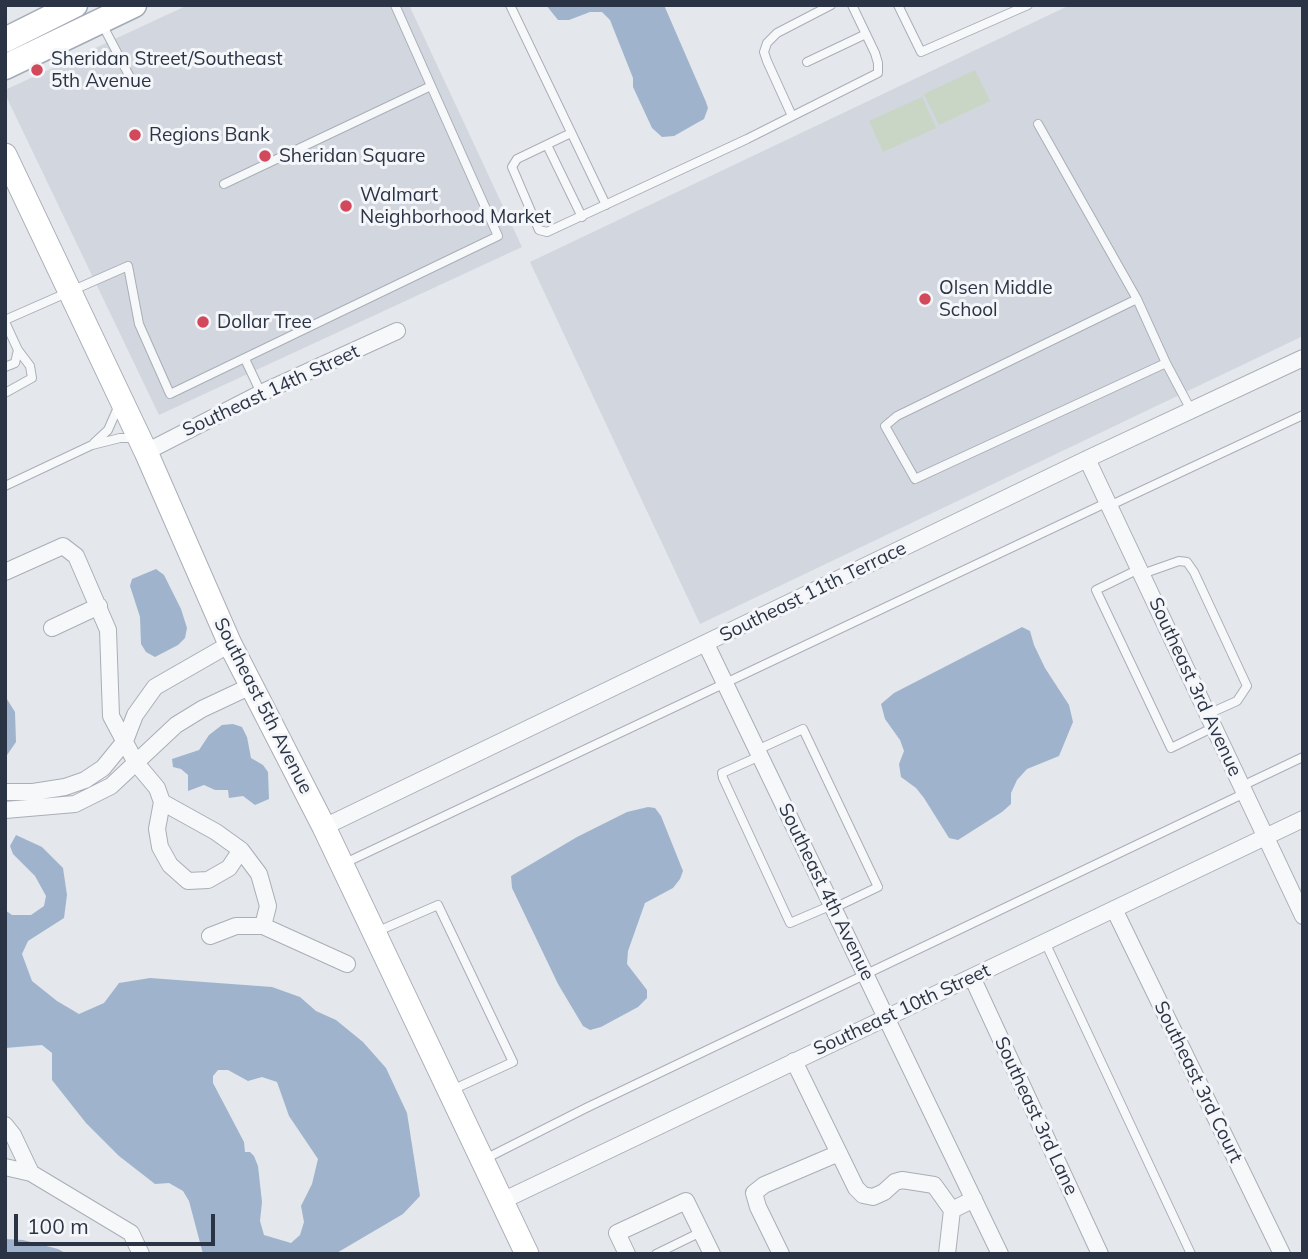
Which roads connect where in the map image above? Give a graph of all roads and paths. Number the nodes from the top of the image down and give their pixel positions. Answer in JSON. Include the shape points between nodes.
{"nodes":[{"id":1,"x":75,"y":5,"type":"edge"},
{"id":2,"x":134,"y":5,"type":"edge"},
{"id":3,"x":395,"y":5,"type":"edge"},
{"id":4,"x":510,"y":5,"type":"edge"},
{"id":5,"x":831,"y":5,"type":"edge"},
{"id":6,"x":852,"y":5,"type":"edge"},
{"id":7,"x":898,"y":5,"type":"edge"},
{"id":8,"x":1028,"y":5,"type":"edge"},
{"id":9,"x":101,"y":21,"type":"junction"},
{"id":10,"x":866,"y":34,"type":"junction"},
{"id":11,"x":5,"y":40,"type":"edge"},
{"id":12,"x":807,"y":62,"type":"dead end"},
{"id":13,"x":5,"y":67,"type":"edge"},
{"id":14,"x":132,"y":81,"type":"dead end"},
{"id":15,"x":431,"y":86,"type":"junction"},
{"id":16,"x":792,"y":116,"type":"junction"},
{"id":17,"x":1038,"y":124,"type":"dead end"},
{"id":18,"x":571,"y":134,"type":"junction"},
{"id":19,"x":547,"y":145,"type":"junction"},
{"id":20,"x":5,"y":155,"type":"edge"},
{"id":21,"x":224,"y":184,"type":"dead end"},
{"id":22,"x":606,"y":205,"type":"junction"},
{"id":23,"x":582,"y":217,"type":"junction"},
{"id":24,"x":70,"y":291,"type":"junction"},
{"id":25,"x":1137,"y":299,"type":"junction"},
{"id":26,"x":5,"y":321,"type":"edge"},
{"id":27,"x":397,"y":331,"type":"dead end"},
{"id":28,"x":18,"y":350,"type":"junction"},
{"id":29,"x":1303,"y":358,"type":"edge"},
{"id":30,"x":245,"y":359,"type":"junction"},
{"id":31,"x":1166,"y":363,"type":"junction"},
{"id":32,"x":5,"y":367,"type":"edge"},
{"id":33,"x":5,"y":393,"type":"edge"},
{"id":34,"x":261,"y":393,"type":"junction"},
{"id":35,"x":121,"y":401,"type":"junction"},
{"id":36,"x":1191,"y":410,"type":"junction"},
{"id":37,"x":1303,"y":415,"type":"edge"},
{"id":38,"x":92,"y":445,"type":"junction"},
{"id":39,"x":142,"y":445,"type":"junction"},
{"id":40,"x":1087,"y":459,"type":"junction"},
{"id":41,"x":5,"y":486,"type":"edge"},
{"id":42,"x":1109,"y":504,"type":"junction"},
{"id":43,"x":5,"y":572,"type":"edge"},
{"id":44,"x":1141,"y":572,"type":"junction"},
{"id":45,"x":99,"y":607,"type":"junction"},
{"id":46,"x":52,"y":628,"type":"dead end"},
{"id":47,"x":230,"y":644,"type":"junction"},
{"id":48,"x":706,"y":644,"type":"junction"},
{"id":49,"x":725,"y":684,"type":"junction"},
{"id":50,"x":251,"y":686,"type":"junction"},
{"id":51,"x":1211,"y":721,"type":"junction"},
{"id":52,"x":125,"y":741,"type":"junction"},
{"id":53,"x":759,"y":753,"type":"junction"},
{"id":54,"x":1303,"y":757,"type":"edge"},
{"id":55,"x":136,"y":763,"type":"junction"},
{"id":56,"x":1243,"y":789,"type":"junction"},
{"id":57,"x":5,"y":792,"type":"edge"},
{"id":58,"x":162,"y":802,"type":"junction"},
{"id":59,"x":5,"y":810,"type":"edge"},
{"id":60,"x":1303,"y":818,"type":"edge"},
{"id":61,"x":324,"y":827,"type":"junction"},
{"id":62,"x":1266,"y":836,"type":"junction"},
{"id":63,"x":241,"y":850,"type":"junction"},
{"id":64,"x":342,"y":864,"type":"junction"},
{"id":65,"x":833,"y":907,"type":"junction"},
{"id":66,"x":1114,"y":909,"type":"junction"},
{"id":67,"x":1303,"y":916,"type":"edge"},
{"id":68,"x":263,"y":926,"type":"junction"},
{"id":69,"x":374,"y":933,"type":"junction"},
{"id":70,"x":210,"y":936,"type":"dead end"},
{"id":71,"x":1045,"y":942,"type":"junction"},
{"id":72,"x":347,"y":964,"type":"dead end"},
{"id":73,"x":866,"y":974,"type":"junction"},
{"id":74,"x":972,"y":978,"type":"junction"},
{"id":75,"x":886,"y":1017,"type":"junction"},
{"id":76,"x":794,"y":1061,"type":"junction"},
{"id":77,"x":450,"y":1091,"type":"junction"},
{"id":78,"x":5,"y":1125,"type":"edge"},
{"id":79,"x":839,"y":1153,"type":"junction"},
{"id":80,"x":482,"y":1160,"type":"junction"},
{"id":81,"x":5,"y":1167,"type":"edge"},
{"id":82,"x":31,"y":1173,"type":"junction"},
{"id":83,"x":974,"y":1199,"type":"junction"},
{"id":84,"x":502,"y":1202,"type":"junction"},
{"id":85,"x":952,"y":1210,"type":"junction"},
{"id":86,"x":701,"y":1232,"type":"junction"},
{"id":87,"x":141,"y":1254,"type":"edge"},
{"id":88,"x":527,"y":1254,"type":"edge"},
{"id":89,"x":627,"y":1254,"type":"edge"},
{"id":90,"x":656,"y":1254,"type":"edge"},
{"id":91,"x":712,"y":1254,"type":"edge"},
{"id":92,"x":781,"y":1254,"type":"edge"},
{"id":93,"x":947,"y":1254,"type":"edge"},
{"id":94,"x":1000,"y":1254,"type":"edge"},
{"id":95,"x":1100,"y":1254,"type":"edge"},
{"id":96,"x":1191,"y":1254,"type":"edge"},
{"id":97,"x":1282,"y":1254,"type":"edge"}],
"edges":[{"from":1,"to":11,"type":"main road"},
{"from":2,"to":9,"type":"main road"},
{"from":3,"to":15,"type":"lane"},
{"from":4,"to":18,"type":"lane"},
{"from":5,"to":16,"type":"lane","via":[[766,43],[767,61]]},
{"from":6,"to":10,"type":"lane"},
{"from":7,"to":8,"type":"lane","via":[[921,52]]},
{"from":9,"to":13,"type":"main road"},
{"from":9,"to":14,"type":"lane"},
{"from":10,"to":12,"type":"lane"},
{"from":10,"to":16,"type":"lane","via":[[878,73]]},
{"from":15,"to":21,"type":"lane"},
{"from":15,"to":30,"type":"lane","via":[[498,236]]},
{"from":16,"to":22,"type":"lane"},
{"from":17,"to":25,"type":"lane"},
{"from":18,"to":19,"type":"lane"},
{"from":18,"to":22,"type":"lane"},
{"from":19,"to":23,"type":"lane"},
{"from":19,"to":23,"type":"lane","via":[[517,159],[512,167],[539,230],[547,233]]},
{"from":20,"to":24,"type":"street","name":"Southeast 5th Avenue"},
{"from":22,"to":23,"type":"lane"},
{"from":24,"to":26,"type":"lane"},
{"from":24,"to":30,"type":"lane","via":[[128,266],[139,324],[170,394]]},
{"from":24,"to":35,"type":"street","name":"Southeast 5th Avenue"},
{"from":25,"to":31,"type":"lane"},
{"from":25,"to":31,"type":"lane","via":[[897,416],[885,426],[915,479]]},
{"from":26,"to":28,"type":"lane"},
{"from":27,"to":34,"type":"street","name":"Southeast 14th Street"},
{"from":28,"to":32,"type":"lane","via":[[15,363]]},
{"from":28,"to":33,"type":"lane","via":[[32,377]]},
{"from":29,"to":36,"type":"street","name":"Southeast 11th Terrace"},
{"from":30,"to":34,"type":"lane"},
{"from":31,"to":36,"type":"lane"},
{"from":34,"to":39,"type":"street","name":"Southeast 14th Street"},
{"from":35,"to":38,"type":"lane","via":[[108,430]]},
{"from":35,"to":39,"type":"street","name":"Southeast 5th Avenue"},
{"from":36,"to":40,"type":"street","name":"Southeast 11th Terrace"},
{"from":37,"to":42,"type":"lane"},
{"from":38,"to":39,"type":"lane","via":[[120,438]]},
{"from":38,"to":41,"type":"lane"},
{"from":39,"to":47,"type":"street","name":"Southeast 5th Avenue"},
{"from":40,"to":42,"type":"street","name":"Southeast 3rd Avenue"},
{"from":40,"to":48,"type":"street","name":"Southeast 11th Terrace"},
{"from":42,"to":44,"type":"street","name":"Southeast 3rd Avenue"},
{"from":42,"to":49,"type":"lane"},
{"from":43,"to":45,"type":"street","via":[[62,546],[76,556]]},
{"from":44,"to":51,"type":"street","name":"Southeast 3rd Avenue"},
{"from":44,"to":51,"type":"lane","via":[[1179,561],[1187,562],[1194,572],[1247,686],[1237,701]]},
{"from":44,"to":51,"type":"lane","via":[[1097,590],[1171,748]]},
{"from":45,"to":46,"type":"street"},
{"from":45,"to":52,"type":"street","via":[[108,630],[111,716]]},
{"from":47,"to":50,"type":"street","name":"Southeast 5th Avenue"},
{"from":47,"to":52,"type":"street","via":[[155,687],[135,715]]},
{"from":48,"to":49,"type":"street","name":"Southeast 4th Avenue"},
{"from":48,"to":61,"type":"street","name":"Southeast 11th Terrace"},
{"from":49,"to":53,"type":"street","name":"Southeast 4th Avenue"},
{"from":49,"to":64,"type":"lane"},
{"from":50,"to":55,"type":"street","via":[[176,725]]},
{"from":50,"to":61,"type":"street","name":"Southeast 5th Avenue"},
{"from":51,"to":56,"type":"street","name":"Southeast 3rd Avenue"},
{"from":52,"to":55,"type":"street"},
{"from":52,"to":57,"type":"street","via":[[103,768],[85,780],[33,792]]},
{"from":53,"to":65,"type":"street","name":"Southeast 4th Avenue"},
{"from":53,"to":65,"type":"lane","via":[[722,773],[790,923]]},
{"from":53,"to":65,"type":"lane","via":[[803,729],[878,887]]},
{"from":54,"to":56,"type":"lane"},
{"from":55,"to":58,"type":"street","via":[[157,788]]},
{"from":55,"to":59,"type":"street","via":[[111,786],[75,804]]},
{"from":56,"to":62,"type":"street","name":"Southeast 3rd Avenue"},
{"from":56,"to":73,"type":"lane"},
{"from":58,"to":63,"type":"street"},
{"from":58,"to":63,"type":"street","via":[[157,830],[160,847],[170,865],[188,881],[208,880],[229,867]]},
{"from":60,"to":62,"type":"street","name":"Southeast 10th Street"},
{"from":61,"to":64,"type":"street","name":"Southeast 5th Avenue"},
{"from":62,"to":66,"type":"street","name":"Southeast 10th Street"},
{"from":62,"to":67,"type":"street","name":"Southeast 3rd Avenue"},
{"from":63,"to":68,"type":"street","via":[[259,874],[268,906]]},
{"from":64,"to":69,"type":"street","name":"Southeast 5th Avenue"},
{"from":65,"to":73,"type":"street","name":"Southeast 4th Avenue"},
{"from":66,"to":71,"type":"street","name":"Southeast 10th Street"},
{"from":66,"to":97,"type":"street","name":"Southeast 3rd Court"},
{"from":68,"to":70,"type":"street","via":[[236,926]]},
{"from":68,"to":72,"type":"street"},
{"from":69,"to":77,"type":"street","name":"Southeast 5th Avenue"},
{"from":69,"to":77,"type":"lane","via":[[438,905],[513,1062]]},
{"from":71,"to":74,"type":"street","name":"Southeast 10th Street"},
{"from":71,"to":96,"type":"lane"},
{"from":73,"to":75,"type":"street","name":"Southeast 4th Avenue"},
{"from":73,"to":80,"type":"lane"},
{"from":74,"to":75,"type":"street","name":"Southeast 10th Street"},
{"from":74,"to":95,"type":"street","name":"Southeast 3rd Lane"},
{"from":75,"to":76,"type":"street","name":"Southeast 10th Street"},
{"from":75,"to":83,"type":"street","name":"Southeast 4th Avenue"},
{"from":76,"to":79,"type":"street"},
{"from":76,"to":84,"type":"street","name":"Southeast 10th Street"},
{"from":77,"to":80,"type":"street","name":"Southeast 5th Avenue"},
{"from":78,"to":82,"type":"street"},
{"from":79,"to":85,"type":"street","via":[[863,1195],[873,1198],[902,1180],[934,1185]]},
{"from":79,"to":92,"type":"street","via":[[754,1193]]},
{"from":80,"to":84,"type":"street","name":"Southeast 5th Avenue"},
{"from":81,"to":82,"type":"street"},
{"from":82,"to":87,"type":"street","via":[[131,1233]]},
{"from":83,"to":85,"type":"street"},
{"from":83,"to":94,"type":"street","name":"Southeast 4th Avenue"},
{"from":84,"to":88,"type":"street","name":"Southeast 5th Avenue"},
{"from":85,"to":93,"type":"street"},
{"from":86,"to":89,"type":"street","via":[[686,1201],[617,1233]]},
{"from":86,"to":90,"type":"lane"},
{"from":86,"to":91,"type":"street"}]}
